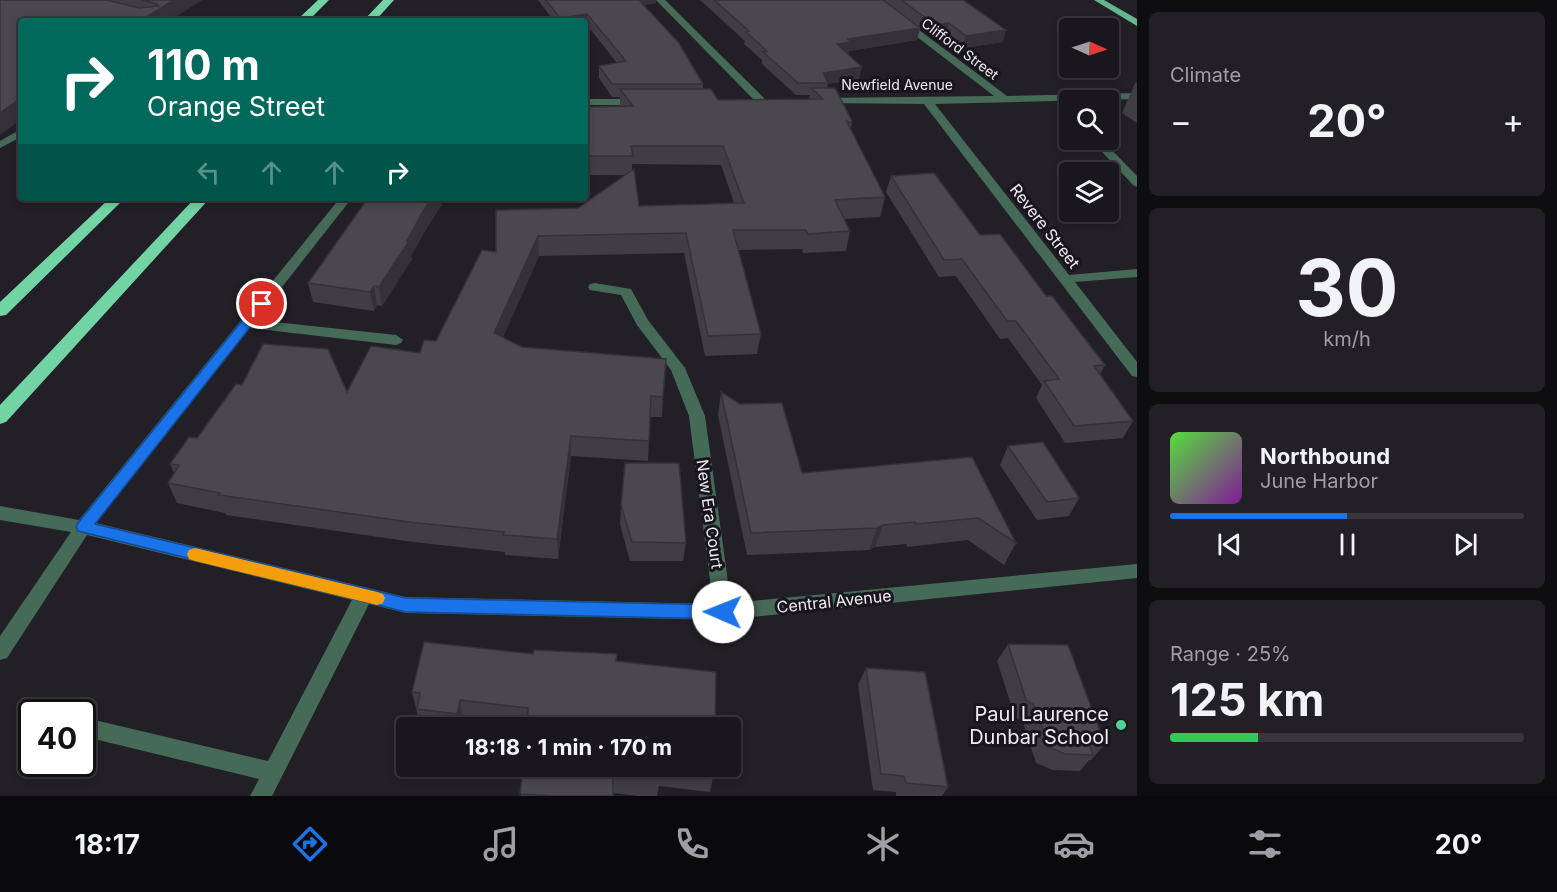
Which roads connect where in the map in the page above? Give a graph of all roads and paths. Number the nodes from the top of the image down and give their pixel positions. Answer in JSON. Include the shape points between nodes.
{"nodes":[{"id":1,"x":389,"y":0,"type":"edge"},
{"id":2,"x":660,"y":0,"type":"edge"},
{"id":3,"x":873,"y":0,"type":"edge"},
{"id":4,"x":1098,"y":0,"type":"edge"},
{"id":5,"x":322,"y":2,"type":"edge"},
{"id":6,"x":305,"y":18,"type":"edge"},
{"id":7,"x":372,"y":18,"type":"edge"},
{"id":8,"x":1137,"y":23,"type":"edge"},
{"id":9,"x":1137,"y":96,"type":"edge"},
{"id":10,"x":1119,"y":97,"type":"edge"},
{"id":11,"x":1003,"y":98,"type":"junction"},
{"id":12,"x":748,"y":100,"type":"edge"},
{"id":13,"x":760,"y":100,"type":"junction"},
{"id":14,"x":772,"y":100,"type":"edge"},
{"id":15,"x":808,"y":100,"type":"edge"},
{"id":16,"x":1059,"y":100,"type":"edge"},
{"id":17,"x":927,"y":101,"type":"junction"},
{"id":18,"x":588,"y":102,"type":"edge"},
{"id":19,"x":655,"y":102,"type":"edge"},
{"id":20,"x":18,"y":134,"type":"edge"},
{"id":21,"x":1,"y":146,"type":"edge"},
{"id":22,"x":1106,"y":150,"type":"edge"},
{"id":23,"x":1137,"y":183,"type":"edge"},
{"id":24,"x":115,"y":201,"type":"edge"},
{"id":25,"x":200,"y":201,"type":"edge"},
{"id":26,"x":344,"y":201,"type":"edge"},
{"id":27,"x":1137,"y":273,"type":"edge"},
{"id":28,"x":1065,"y":279,"type":"junction"},
{"id":29,"x":595,"y":287,"type":"dead end"},
{"id":30,"x":0,"y":311,"type":"edge"},
{"id":31,"x":247,"y":323,"type":"junction"},
{"id":32,"x":396,"y":340,"type":"dead end"},
{"id":33,"x":1137,"y":372,"type":"edge"},
{"id":34,"x":0,"y":417,"type":"edge"},
{"id":35,"x":0,"y":513,"type":"edge"},
{"id":36,"x":83,"y":527,"type":"junction"},
{"id":37,"x":1137,"y":571,"type":"edge"},
{"id":38,"x":363,"y":596,"type":"junction"},
{"id":39,"x":723,"y":612,"type":"junction"},
{"id":40,"x":0,"y":652,"type":"edge"},
{"id":41,"x":96,"y":729,"type":"edge"},
{"id":42,"x":273,"y":772,"type":"junction"},
{"id":43,"x":261,"y":796,"type":"edge"}],
"edges":[{"from":1,"to":7,"type":"highway"},
{"from":2,"to":13,"type":"street"},
{"from":3,"to":11,"type":"street","name":"Clifford Street"},
{"from":4,"to":8,"type":"main road"},
{"from":5,"to":6,"type":"highway"},
{"from":9,"to":10,"type":"street","name":"Newfield Avenue"},
{"from":11,"to":16,"type":"street","name":"Newfield Avenue"},
{"from":11,"to":17,"type":"street","name":"Newfield Avenue"},
{"from":12,"to":13,"type":"street"},
{"from":13,"to":14,"type":"street"},
{"from":15,"to":17,"type":"street","name":"Newfield Avenue"},
{"from":17,"to":28,"type":"street","name":"Revere Street"},
{"from":18,"to":19,"type":"street"},
{"from":20,"to":21,"type":"street"},
{"from":22,"to":23,"type":"street"},
{"from":24,"to":30,"type":"highway"},
{"from":25,"to":34,"type":"highway"},
{"from":26,"to":31,"type":"street"},
{"from":27,"to":28,"type":"street"},
{"from":28,"to":33,"type":"street","name":"Revere Street"},
{"from":29,"to":39,"type":"street","name":"New Era Court","via":[[626,292],[642,321],[678,368],[697,416]]},
{"from":31,"to":32,"type":"street"},
{"from":31,"to":36,"type":"street"},
{"from":35,"to":36,"type":"street","name":"Central Avenue"},
{"from":36,"to":38,"type":"street","name":"Central Avenue"},
{"from":36,"to":40,"type":"street"},
{"from":37,"to":39,"type":"street","name":"Central Avenue"},
{"from":38,"to":39,"type":"street","name":"Central Avenue","via":[[406,605]]},
{"from":38,"to":42,"type":"street"},
{"from":41,"to":42,"type":"street"},
{"from":42,"to":43,"type":"street"}]}
